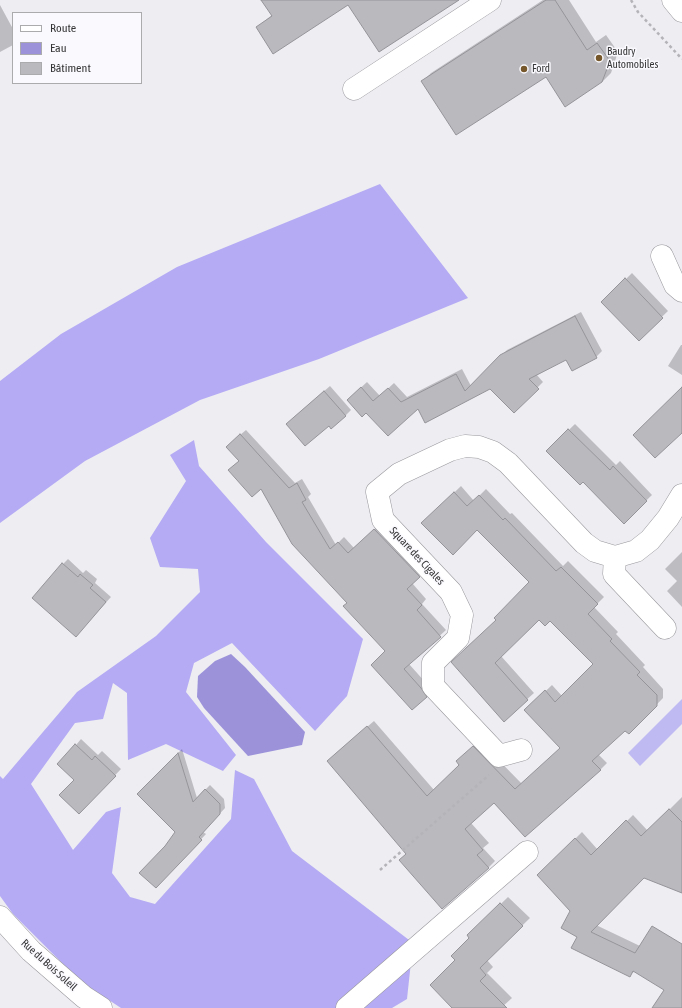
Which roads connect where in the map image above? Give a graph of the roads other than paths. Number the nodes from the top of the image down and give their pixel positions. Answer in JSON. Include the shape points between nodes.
{"nodes":[{"id":1,"x":490,"y":0,"type":"edge"},
{"id":2,"x":673,"y":0,"type":"edge"},
{"id":3,"x":682,"y":11,"type":"edge"},
{"id":4,"x":354,"y":89,"type":"dead end"},
{"id":5,"x":662,"y":256,"type":"dead end"},
{"id":6,"x":682,"y":291,"type":"edge"},
{"id":7,"x":682,"y":495,"type":"edge"},
{"id":8,"x":615,"y":557,"type":"junction"},
{"id":9,"x":665,"y":628,"type":"dead end"},
{"id":10,"x":521,"y":750,"type":"dead end"},
{"id":11,"x":527,"y":852,"type":"dead end"},
{"id":12,"x":0,"y":918,"type":"edge"},
{"id":13,"x":101,"y":1008,"type":"edge"},
{"id":14,"x":347,"y":1008,"type":"edge"}],
"edges":[{"from":1,"to":4,"type":"street"},
{"from":2,"to":3,"type":"street"},
{"from":5,"to":6,"type":"street","via":[[675,285]]},
{"from":7,"to":8,"type":"street","via":[[650,540],[636,552]]},
{"from":8,"to":9,"type":"street","via":[[614,574]]},
{"from":8,"to":10,"type":"street","name":"Square des Cigales","via":[[595,551],[508,463],[493,452],[479,447],[465,446],[450,450],[398,474],[377,492],[383,520],[451,592],[462,615],[458,638],[433,664],[433,686],[499,756]]},
{"from":11,"to":14,"type":"street"},
{"from":12,"to":13,"type":"street","name":"Rue du Bois Soleil","via":[[31,951],[84,997]]}]}
